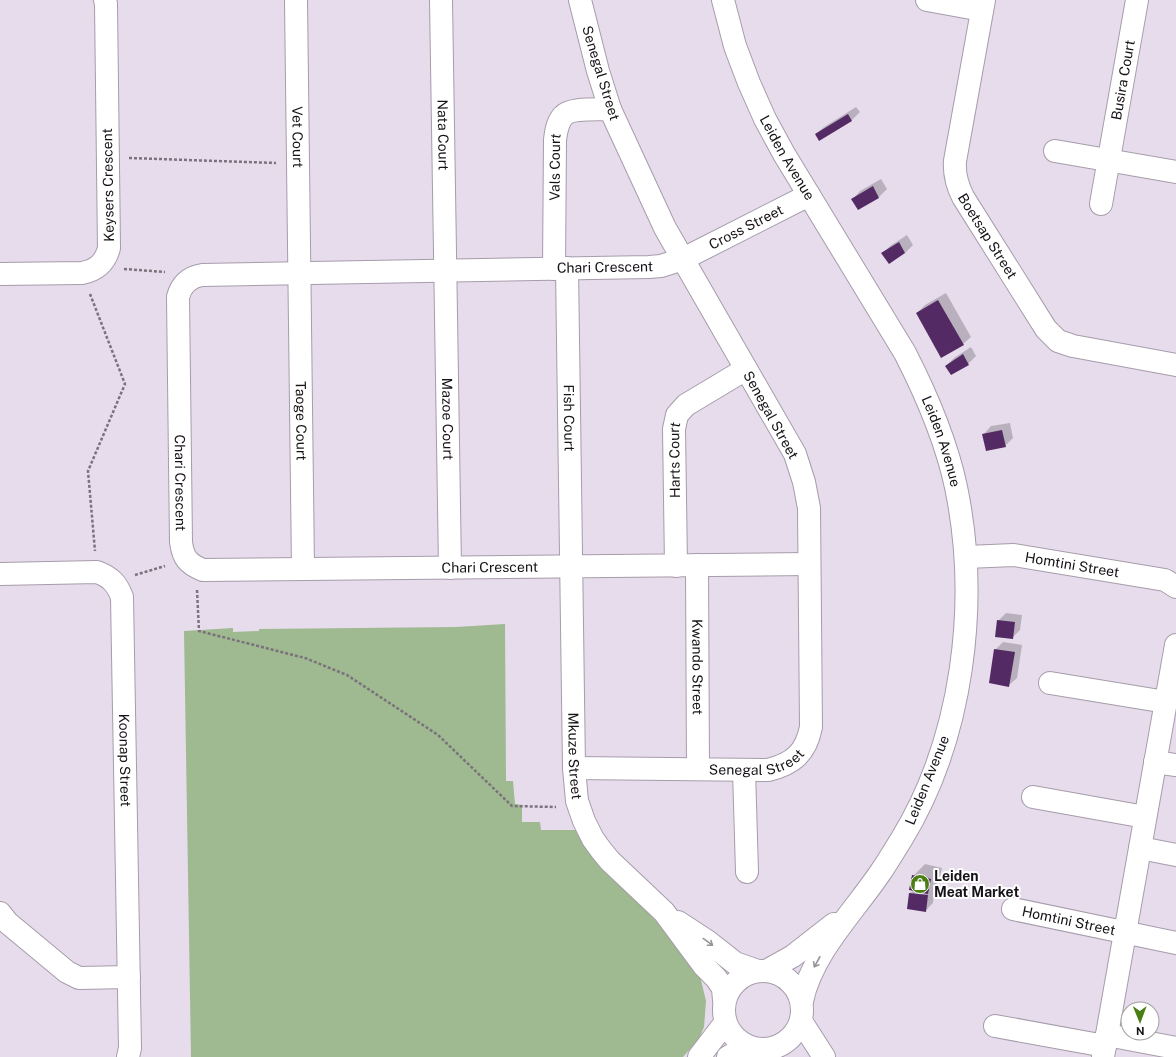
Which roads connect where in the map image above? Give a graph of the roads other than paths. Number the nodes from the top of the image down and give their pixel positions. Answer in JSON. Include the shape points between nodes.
{"nodes":[{"id":1,"x":105,"y":0,"type":"edge"},
{"id":2,"x":296,"y":0,"type":"edge"},
{"id":3,"x":441,"y":0,"type":"edge"},
{"id":4,"x":580,"y":0,"type":"edge"},
{"id":5,"x":723,"y":0,"type":"edge"},
{"id":6,"x":927,"y":0,"type":"edge"},
{"id":7,"x":1137,"y":0,"type":"edge"},
{"id":8,"x":983,"y":5,"type":"edge"},
{"id":9,"x":610,"y":110,"type":"junction"},
{"id":10,"x":1055,"y":151,"type":"dead end"},
{"id":11,"x":1109,"y":160,"type":"junction"},
{"id":12,"x":1176,"y":172,"type":"edge"},
{"id":13,"x":809,"y":195,"type":"junction"},
{"id":14,"x":1102,"y":204,"type":"dead end"},
{"id":15,"x":683,"y":259,"type":"junction"},
{"id":16,"x":561,"y":269,"type":"junction"},
{"id":17,"x":445,"y":271,"type":"junction"},
{"id":18,"x":300,"y":273,"type":"junction"},
{"id":19,"x":0,"y":274,"type":"edge"},
{"id":20,"x":1176,"y":365,"type":"edge"},
{"id":21,"x":746,"y":369,"type":"junction"},
{"id":22,"x":966,"y":557,"type":"junction"},
{"id":23,"x":809,"y":564,"type":"junction"},
{"id":24,"x":686,"y":565,"type":"junction"},
{"id":25,"x":571,"y":567,"type":"junction"},
{"id":26,"x":450,"y":568,"type":"junction"},
{"id":27,"x":303,"y":569,"type":"junction"},
{"id":28,"x":0,"y":574,"type":"edge"},
{"id":29,"x":1176,"y":587,"type":"edge"},
{"id":30,"x":1176,"y":650,"type":"edge"},
{"id":31,"x":1050,"y":683,"type":"dead end"},
{"id":32,"x":1166,"y":702,"type":"junction"},
{"id":33,"x":1166,"y":763,"type":"edge"},
{"id":34,"x":574,"y":768,"type":"junction"},
{"id":35,"x":698,"y":769,"type":"junction"},
{"id":36,"x":744,"y":770,"type":"junction"},
{"id":37,"x":1033,"y":798,"type":"dead end"},
{"id":38,"x":1146,"y":817,"type":"junction"},
{"id":39,"x":1140,"y":848,"type":"junction"},
{"id":40,"x":1176,"y":855,"type":"edge"},
{"id":41,"x":747,"y":872,"type":"dead end"},
{"id":42,"x":855,"y":907,"type":"junction"},
{"id":43,"x":1013,"y":909,"type":"dead end"},
{"id":44,"x":664,"y":912,"type":"junction"},
{"id":45,"x":0,"y":913,"type":"edge"},
{"id":46,"x":1125,"y":933,"type":"junction"},
{"id":47,"x":1176,"y":943,"type":"edge"},
{"id":48,"x":762,"y":970,"type":"junction"},
{"id":49,"x":129,"y":977,"type":"junction"},
{"id":50,"x":724,"y":1000,"type":"junction"},
{"id":51,"x":801,"y":1011,"type":"junction"},
{"id":52,"x":725,"y":1023,"type":"junction"},
{"id":53,"x":995,"y":1026,"type":"dead end"},
{"id":54,"x":747,"y":1046,"type":"junction"},
{"id":55,"x":1105,"y":1046,"type":"edge"},
{"id":56,"x":1176,"y":1048,"type":"edge"},
{"id":57,"x":785,"y":1052,"type":"edge"},
{"id":58,"x":128,"y":1057,"type":"edge"},
{"id":59,"x":699,"y":1057,"type":"edge"},
{"id":60,"x":728,"y":1057,"type":"edge"},
{"id":61,"x":824,"y":1057,"type":"edge"}],
"edges":[{"from":1,"to":19,"type":"street","name":"Keysers Crescent","via":[[109,248],[107,257],[90,270]]},
{"from":2,"to":18,"type":"street","name":"Vet Court"},
{"from":3,"to":17,"type":"street","name":"Nata Court"},
{"from":4,"to":9,"type":"street","name":"Senegal Street"},
{"from":5,"to":13,"type":"street","name":"Leiden Avenue","via":[[735,46],[752,90],[784,154]]},
{"from":6,"to":8,"type":"street"},
{"from":7,"to":11,"type":"street","name":"Busira Court"},
{"from":8,"to":20,"type":"street","name":"Boetsap Street","via":[[954,170],[963,197],[1046,329],[1058,340],[1072,346]]},
{"from":9,"to":15,"type":"street","name":"Senegal Street","via":[[665,228]]},
{"from":9,"to":16,"type":"street","name":"Vals Court","via":[[572,111],[566,113],[559,122],[554,140]]},
{"from":10,"to":11,"type":"street"},
{"from":11,"to":12,"type":"street"},
{"from":11,"to":14,"type":"street","name":"Busira Court"},
{"from":13,"to":15,"type":"street","name":"Cross Street"},
{"from":13,"to":22,"type":"street","name":"Leiden Avenue","via":[[922,385],[936,418],[956,486]]},
{"from":15,"to":16,"type":"street","name":"Chari Crescent","via":[[649,267]]},
{"from":15,"to":21,"type":"street","name":"Senegal Street"},
{"from":16,"to":17,"type":"street","name":"Chari Crescent"},
{"from":16,"to":25,"type":"street","name":"Fish Court"},
{"from":17,"to":18,"type":"street","name":"Chari Crescent"},
{"from":17,"to":26,"type":"street","name":"Mazoe Court"},
{"from":18,"to":27,"type":"street","name":"Taoge Court"},
{"from":18,"to":27,"type":"street","name":"Chari Crescent","via":[[195,276],[185,282],[178,297],[182,552],[195,565]]},
{"from":21,"to":23,"type":"street","name":"Senegal Street","via":[[795,454],[809,508]]},
{"from":21,"to":24,"type":"street","name":"Harts Court","via":[[686,404],[677,415],[674,429]]},
{"from":22,"to":29,"type":"street","name":"Homtini Street","via":[[1014,554],[1165,580]]},
{"from":22,"to":42,"type":"street","name":"Leiden Avenue","via":[[965,640],[959,682],[942,749],[921,801],[902,838]]},
{"from":23,"to":24,"type":"street","name":"Chari Crescent"},
{"from":23,"to":36,"type":"street","name":"Senegal Street","via":[[809,736],[805,746],[790,762],[768,770]]},
{"from":24,"to":25,"type":"street","name":"Chari Crescent"},
{"from":24,"to":35,"type":"street","name":"Kwando Street"},
{"from":25,"to":26,"type":"street","name":"Chari Crescent"},
{"from":25,"to":34,"type":"street","name":"Mkuze Street"},
{"from":26,"to":27,"type":"street","name":"Chari Crescent"},
{"from":28,"to":49,"type":"street","name":"Koonap Street","via":[[105,576],[118,588],[122,597]]},
{"from":30,"to":32,"type":"street","name":"Homtini Street"},
{"from":31,"to":32,"type":"street"},
{"from":32,"to":33,"type":"street","name":"Homtini Street"},
{"from":33,"to":38,"type":"street","name":"Homtini Street"},
{"from":34,"to":35,"type":"street","name":"Senegal Street"},
{"from":34,"to":44,"type":"street","name":"Mkuze Street","via":[[577,801],[584,821],[601,850]]},
{"from":35,"to":36,"type":"street","name":"Senegal Street"},
{"from":36,"to":41,"type":"street"},
{"from":37,"to":38,"type":"street"},
{"from":38,"to":39,"type":"street","name":"Homtini Street"},
{"from":39,"to":40,"type":"street"},
{"from":39,"to":46,"type":"street","name":"Homtini Street"},
{"from":42,"to":48,"type":"street","name":"Leiden Avenue","via":[[794,956]]},
{"from":42,"to":51,"type":"street","name":"Leiden Avenue","one_way":true,"via":[[819,958],[805,985]]},
{"from":43,"to":46,"type":"street","name":"Homtini Street"},
{"from":44,"to":48,"type":"street","name":"Mkuze Street","one_way":true,"via":[[735,963]]},
{"from":44,"to":50,"type":"street","name":"Mkuze Street","via":[[723,988]]},
{"from":45,"to":49,"type":"street","via":[[8,923],[67,972],[80,978]]},
{"from":46,"to":47,"type":"street","name":"Homtini Street"},
{"from":46,"to":55,"type":"street","name":"Homtini Street"},
{"from":48,"to":50,"type":"street","via":[[744,974],[735,981]]},
{"from":48,"to":51,"type":"street","via":[[780,974],[790,980],[797,990]]},
{"from":49,"to":58,"type":"street","name":"Koonap Street"},
{"from":50,"to":52,"type":"street"},
{"from":51,"to":57,"type":"street","via":[[797,1030],[785,1042]]},
{"from":51,"to":61,"type":"street"},
{"from":52,"to":54,"type":"street","via":[[730,1033]]},
{"from":52,"to":59,"type":"street"},
{"from":53,"to":55,"type":"street"},
{"from":54,"to":57,"type":"street"},
{"from":54,"to":60,"type":"street"},
{"from":55,"to":56,"type":"street"}]}
